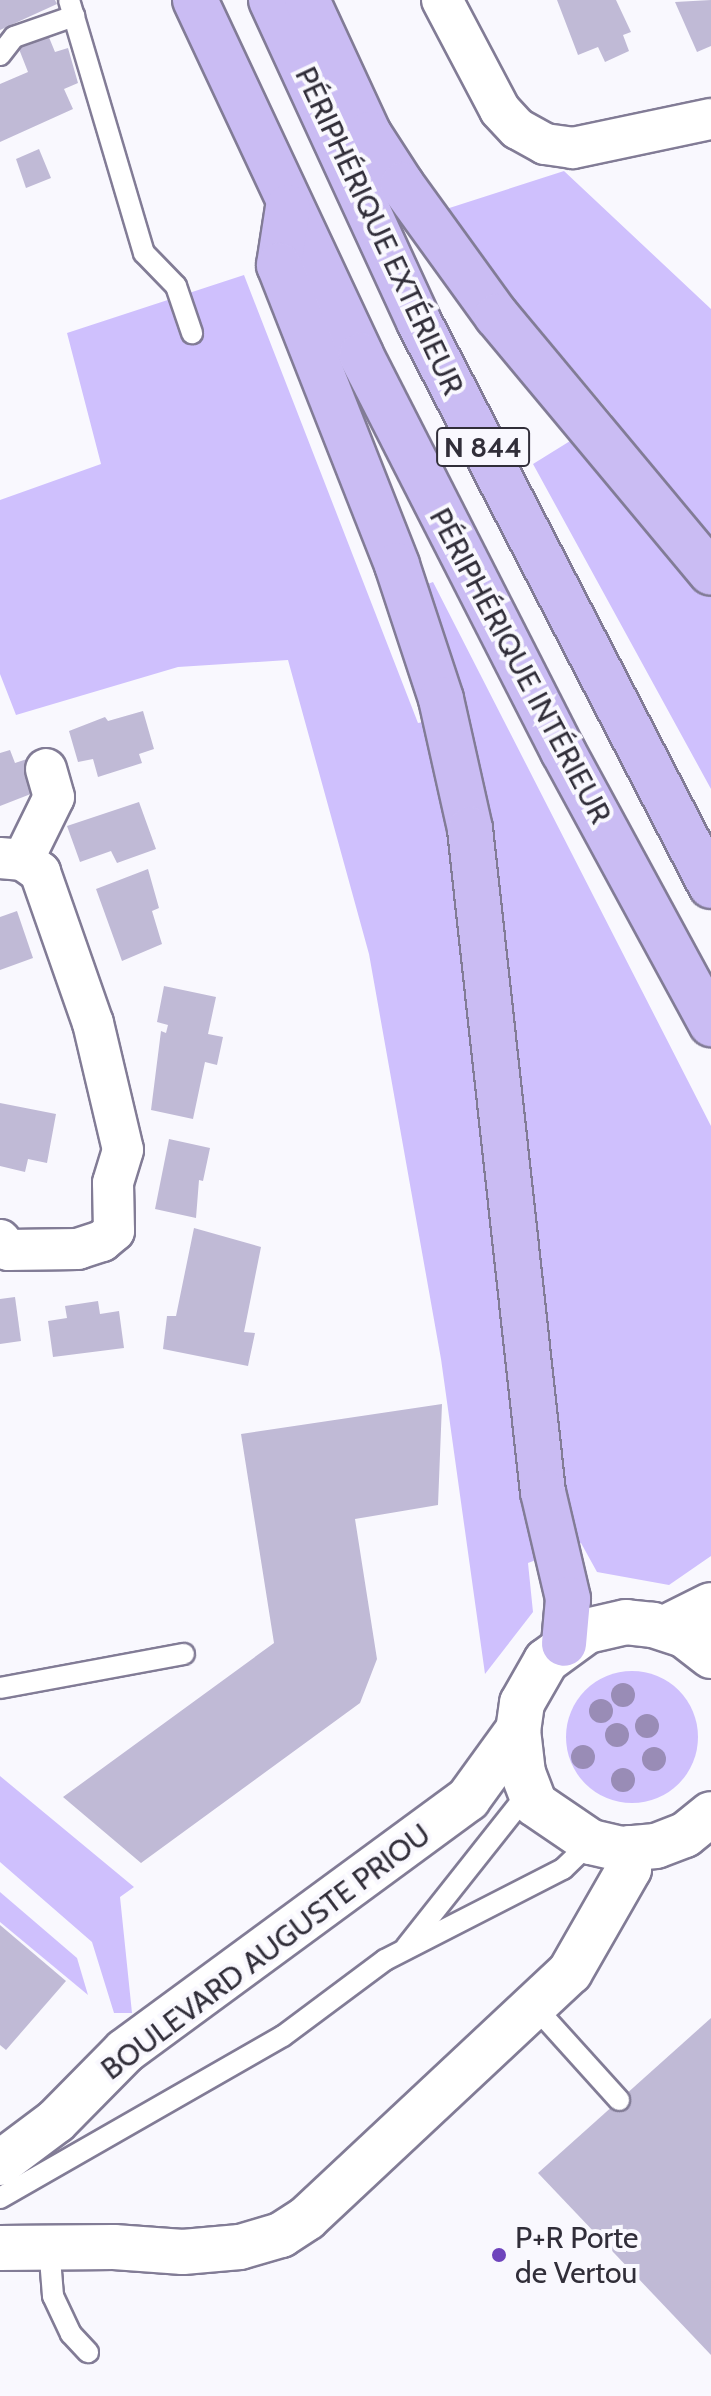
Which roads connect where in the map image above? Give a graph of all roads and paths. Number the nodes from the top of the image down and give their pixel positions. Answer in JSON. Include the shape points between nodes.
{"nodes":[{"id":1,"x":195,"y":0,"type":"edge"},
{"id":2,"x":271,"y":0,"type":"edge"},
{"id":3,"x":307,"y":0,"type":"edge"},
{"id":4,"x":442,"y":0,"type":"edge"},
{"id":5,"x":72,"y":8,"type":"edge"},
{"id":6,"x":0,"y":55,"type":"edge"},
{"id":7,"x":711,"y":119,"type":"edge"},
{"id":8,"x":288,"y":207,"type":"junction"},
{"id":9,"x":192,"y":333,"type":"dead end"},
{"id":10,"x":711,"y":573,"type":"edge"},
{"id":11,"x":46,"y":769,"type":"dead end"},
{"id":12,"x":12,"y":859,"type":"edge"},
{"id":13,"x":711,"y":886,"type":"edge"},
{"id":14,"x":711,"y":1024,"type":"edge"},
{"id":15,"x":0,"y":1240,"type":"edge"},
{"id":16,"x":711,"y":1605,"type":"edge"},
{"id":17,"x":665,"y":1628,"type":"junction"},
{"id":18,"x":564,"y":1644,"type":"junction"},
{"id":19,"x":184,"y":1654,"type":"dead end"},
{"id":20,"x":711,"y":1656,"type":"edge"},
{"id":21,"x":0,"y":1688,"type":"edge"},
{"id":22,"x":518,"y":1730,"type":"junction"},
{"id":23,"x":528,"y":1793,"type":"junction"},
{"id":24,"x":711,"y":1814,"type":"edge"},
{"id":25,"x":610,"y":1845,"type":"junction"},
{"id":26,"x":404,"y":1950,"type":"junction"},
{"id":27,"x":536,"y":2008,"type":"junction"},
{"id":28,"x":619,"y":2100,"type":"dead end"},
{"id":29,"x":0,"y":2163,"type":"edge"},
{"id":30,"x":0,"y":2198,"type":"edge"},
{"id":31,"x":49,"y":2246,"type":"junction"},
{"id":32,"x":0,"y":2248,"type":"edge"},
{"id":33,"x":88,"y":2352,"type":"dead end"}],
"edges":[{"from":1,"to":8,"type":"highway","name":"PÉRIPHÉRIQUE INTÉRIEUR","number":"N 844"},
{"from":2,"to":13,"type":"highway","name":"PÉRIPHÉRIQUE EXTÉRIEUR","number":"N 844","via":[[419,322]]},
{"from":3,"to":10,"type":"highway","via":[[369,134],[402,185],[497,316]]},
{"from":4,"to":7,"type":"street","via":[[500,110],[518,129],[545,144],[573,148]]},
{"from":5,"to":6,"type":"lane","via":[[14,37]]},
{"from":5,"to":9,"type":"lane","via":[[144,253],[176,286]]},
{"from":8,"to":14,"type":"highway","name":"PÉRIPHÉRIQUE INTÉRIEUR","number":"N 844","via":[[507,643]]},
{"from":8,"to":18,"type":"highway","via":[[279,265],[397,565],[441,699],[470,829],[543,1492],[568,1599]]},
{"from":11,"to":12,"type":"street","via":[[54,797]]},
{"from":12,"to":15,"type":"street","via":[[40,872],[93,1023],[123,1150],[113,1183],[114,1231],[102,1241],[78,1249],[8,1250]]},
{"from":16,"to":17,"type":"main road"},
{"from":17,"to":18,"type":"main road","via":[[613,1624]]},
{"from":17,"to":20,"type":"main road"},
{"from":18,"to":22,"type":"main road","via":[[532,1681]]},
{"from":19,"to":21,"type":"lane"},
{"from":22,"to":23,"type":"main road"},
{"from":22,"to":29,"type":"main road","name":"BOULEVARD AUGUSTE PRIOU","via":[[468,1799],[125,2051],[56,2121]]},
{"from":23,"to":25,"type":"main road","via":[[550,1819]]},
{"from":23,"to":26,"type":"lane"},
{"from":24,"to":25,"type":"main road","via":[[671,1841]]},
{"from":25,"to":26,"type":"lane"},
{"from":25,"to":27,"type":"main road","via":[[629,1869],[570,1972]]},
{"from":26,"to":30,"type":"lane","name":"BOULEVARD AUGUSTE PRIOU","via":[[283,2036]]},
{"from":27,"to":28,"type":"lane"},
{"from":27,"to":31,"type":"main road","via":[[307,2218],[281,2235],[240,2247],[183,2252]]},
{"from":31,"to":32,"type":"main road"},
{"from":31,"to":33,"type":"lane","via":[[53,2296],[71,2334]]}]}
